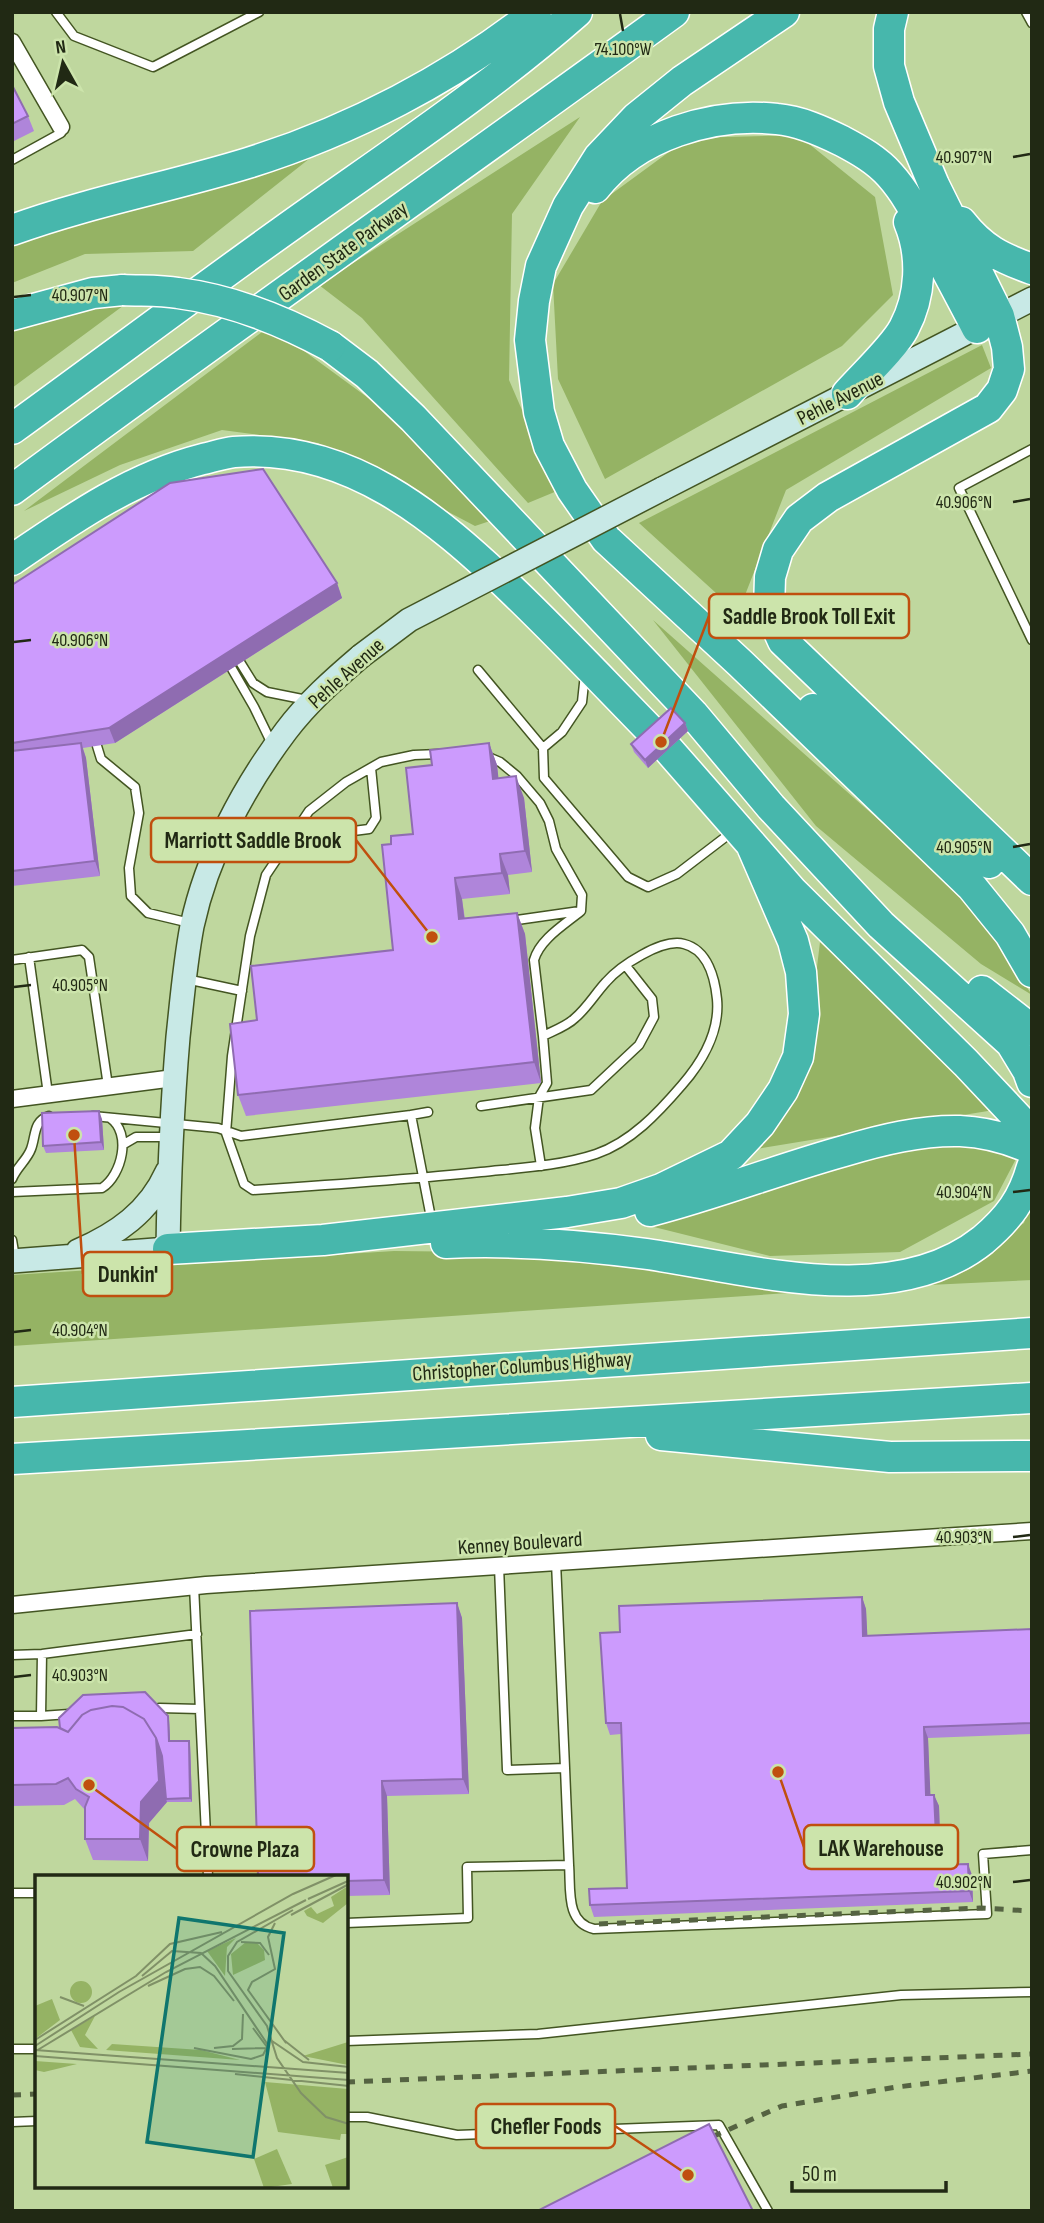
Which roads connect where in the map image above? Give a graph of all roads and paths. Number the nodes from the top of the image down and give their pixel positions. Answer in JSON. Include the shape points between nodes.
{"nodes":[{"id":1,"x":56,"y":12,"type":"edge"},
{"id":2,"x":259,"y":12,"type":"edge"},
{"id":3,"x":536,"y":12,"type":"edge"},
{"id":4,"x":577,"y":12,"type":"edge"},
{"id":5,"x":674,"y":12,"type":"edge"},
{"id":6,"x":784,"y":12,"type":"edge"},
{"id":7,"x":893,"y":12,"type":"edge"},
{"id":8,"x":1026,"y":12,"type":"edge"},
{"id":9,"x":1032,"y":23,"type":"edge"},
{"id":10,"x":12,"y":43,"type":"edge"},
{"id":11,"x":61,"y":127,"type":"joint"},
{"id":12,"x":860,"y":150,"type":"junction"},
{"id":13,"x":12,"y":160,"type":"edge"},
{"id":14,"x":934,"y":185,"type":"junction"},
{"id":15,"x":12,"y":230,"type":"edge"},
{"id":16,"x":541,"y":266,"type":"junction"},
{"id":17,"x":1032,"y":269,"type":"edge"},
{"id":18,"x":1032,"y":299,"type":"edge"},
{"id":19,"x":12,"y":316,"type":"edge"},
{"id":20,"x":988,"y":322,"type":"junction"},
{"id":21,"x":847,"y":394,"type":"junction"},
{"id":22,"x":12,"y":429,"type":"edge"},
{"id":23,"x":1032,"y":449,"type":"edge"},
{"id":24,"x":12,"y":490,"type":"edge"},
{"id":25,"x":12,"y":559,"type":"edge"},
{"id":26,"x":1032,"y":640,"type":"edge"},
{"id":27,"x":232,"y":648,"type":"edge"},
{"id":28,"x":222,"y":652,"type":"edge"},
{"id":29,"x":740,"y":663,"type":"junction"},
{"id":30,"x":586,"y":664,"type":"junction"},
{"id":31,"x":478,"y":670,"type":"dead end"},
{"id":32,"x":312,"y":701,"type":"junction"},
{"id":33,"x":97,"y":746,"type":"edge"},
{"id":34,"x":543,"y":748,"type":"junction"},
{"id":35,"x":274,"y":749,"type":"junction"},
{"id":36,"x":448,"y":753,"type":"edge"},
{"id":37,"x":472,"y":754,"type":"edge"},
{"id":38,"x":371,"y":768,"type":"junction"},
{"id":39,"x":744,"y":836,"type":"junction"},
{"id":40,"x":291,"y":839,"type":"junction"},
{"id":41,"x":821,"y":861,"type":"junction"},
{"id":42,"x":1032,"y":880,"type":"edge"},
{"id":43,"x":1032,"y":900,"type":"edge"},
{"id":44,"x":581,"y":911,"type":"junction"},
{"id":45,"x":505,"y":922,"type":"edge"},
{"id":46,"x":193,"y":924,"type":"junction"},
{"id":47,"x":29,"y":957,"type":"junction"},
{"id":48,"x":12,"y":960,"type":"edge"},
{"id":49,"x":626,"y":967,"type":"junction"},
{"id":50,"x":1032,"y":972,"type":"edge"},
{"id":51,"x":184,"y":978,"type":"junction"},
{"id":52,"x":242,"y":991,"type":"junction"},
{"id":53,"x":1032,"y":1030,"type":"edge"},
{"id":54,"x":543,"y":1037,"type":"junction"},
{"id":55,"x":174,"y":1077,"type":"junction"},
{"id":56,"x":1032,"y":1082,"type":"edge"},
{"id":57,"x":108,"y":1086,"type":"junction"},
{"id":58,"x":48,"y":1094,"type":"junction"},
{"id":59,"x":539,"y":1097,"type":"junction"},
{"id":60,"x":12,"y":1098,"type":"edge"},
{"id":61,"x":481,"y":1106,"type":"dead end"},
{"id":62,"x":428,"y":1112,"type":"dead end"},
{"id":63,"x":54,"y":1114,"type":"edge"},
{"id":64,"x":81,"y":1115,"type":"edge"},
{"id":65,"x":411,"y":1115,"type":"junction"},
{"id":66,"x":108,"y":1117,"type":"junction"},
{"id":67,"x":171,"y":1130,"type":"junction"},
{"id":68,"x":226,"y":1133,"type":"junction"},
{"id":69,"x":1032,"y":1133,"type":"edge"},
{"id":70,"x":124,"y":1144,"type":"junction"},
{"id":71,"x":1032,"y":1149,"type":"edge"},
{"id":72,"x":541,"y":1166,"type":"junction"},
{"id":73,"x":1032,"y":1167,"type":"edge"},
{"id":74,"x":169,"y":1169,"type":"junction"},
{"id":75,"x":424,"y":1178,"type":"junction"},
{"id":76,"x":12,"y":1179,"type":"edge"},
{"id":77,"x":12,"y":1192,"type":"edge"},
{"id":78,"x":434,"y":1231,"type":"junction"},
{"id":79,"x":323,"y":1240,"type":"junction"},
{"id":80,"x":474,"y":1242,"type":"junction"},
{"id":81,"x":168,"y":1249,"type":"junction"},
{"id":82,"x":13,"y":1254,"type":"edge"},
{"id":83,"x":62,"y":1257,"type":"junction"},
{"id":84,"x":1032,"y":1333,"type":"edge"},
{"id":85,"x":1032,"y":1398,"type":"edge"},
{"id":86,"x":12,"y":1402,"type":"edge"},
{"id":87,"x":570,"y":1426,"type":"junction"},
{"id":88,"x":1032,"y":1456,"type":"edge"},
{"id":89,"x":12,"y":1460,"type":"edge"},
{"id":90,"x":1032,"y":1531,"type":"edge"},
{"id":91,"x":556,"y":1562,"type":"junction"},
{"id":92,"x":499,"y":1566,"type":"junction"},
{"id":93,"x":194,"y":1586,"type":"junction"},
{"id":94,"x":12,"y":1605,"type":"edge"},
{"id":95,"x":197,"y":1634,"type":"junction"},
{"id":96,"x":42,"y":1654,"type":"junction"},
{"id":97,"x":12,"y":1655,"type":"edge"},
{"id":98,"x":159,"y":1708,"type":"edge"},
{"id":99,"x":200,"y":1709,"type":"junction"},
{"id":100,"x":69,"y":1714,"type":"edge"},
{"id":101,"x":12,"y":1716,"type":"edge"},
{"id":102,"x":41,"y":1716,"type":"junction"},
{"id":103,"x":565,"y":1768,"type":"junction"},
{"id":104,"x":1032,"y":1850,"type":"edge"},
{"id":105,"x":569,"y":1865,"type":"junction"},
{"id":106,"x":208,"y":1875,"type":"edge"},
{"id":107,"x":12,"y":1893,"type":"edge"},
{"id":108,"x":35,"y":1893,"type":"edge"},
{"id":109,"x":348,"y":1923,"type":"edge"},
{"id":110,"x":1032,"y":1992,"type":"edge"},
{"id":111,"x":348,"y":2041,"type":"edge"},
{"id":112,"x":12,"y":2049,"type":"edge"},
{"id":113,"x":35,"y":2049,"type":"edge"},
{"id":114,"x":348,"y":2117,"type":"edge"},
{"id":115,"x":35,"y":2121,"type":"edge"},
{"id":116,"x":12,"y":2122,"type":"edge"},
{"id":117,"x":768,"y":2211,"type":"edge"}],
"edges":[{"from":1,"to":2,"type":"lane","via":[[74,36],[153,67]]},
{"from":3,"to":15,"type":"highway","via":[[460,65],[331,131],[251,162]]},
{"from":4,"to":22,"type":"highway","via":[[429,127]]},
{"from":5,"to":24,"type":"highway","name":"Garden State Parkway"},
{"from":6,"to":16,"type":"highway","via":[[636,118],[599,157],[568,206]]},
{"from":7,"to":14,"type":"highway","via":[[889,66]]},
{"from":8,"to":9,"type":"lane"},
{"from":10,"to":11,"type":"street"},
{"from":11,"to":13,"type":"lane","via":[[61,133]]},
{"from":12,"to":16,"type":"highway","via":[[821,131],[779,119],[732,118],[685,128],[638,149],[601,180]]},
{"from":12,"to":20,"type":"highway","via":[[906,193]]},
{"from":12,"to":21,"type":"highway","via":[[901,205],[914,235],[919,268],[916,298],[903,330]]},
{"from":14,"to":17,"type":"highway","via":[[974,239],[1000,258]]},
{"from":14,"to":20,"type":"highway"},
{"from":16,"to":29,"type":"highway","via":[[530,340],[539,412],[572,490],[606,539]]},
{"from":18,"to":20,"type":"street","name":"Pehle Avenue"},
{"from":19,"to":41,"type":"highway","bridge":true,"via":[[93,293],[175,292],[258,312],[330,346],[368,374],[413,418],[694,714]]},
{"from":20,"to":21,"type":"street","name":"Pehle Avenue"},
{"from":20,"to":42,"type":"highway","via":[[1007,347],[1009,369],[1002,390],[988,408],[828,496],[799,520],[778,550],[770,578],[769,610],[783,641]]},
{"from":21,"to":32,"type":"street","name":"Pehle Avenue","bridge":true,"via":[[409,620]]},
{"from":23,"to":26,"type":"lane","via":[[958,488]]},
{"from":25,"to":30,"type":"highway","via":[[132,485],[187,463],[232,452],[277,452],[328,462],[375,481],[423,512],[470,550]]},
{"from":27,"to":32,"type":"lane","via":[[260,688]]},
{"from":28,"to":35,"type":"lane"},
{"from":29,"to":43,"type":"highway","via":[[796,693]]},
{"from":29,"to":50,"type":"highway","via":[[972,887],[1010,934]]},
{"from":30,"to":34,"type":"lane","via":[[582,702],[562,732]]},
{"from":30,"to":39,"type":"highway"},
{"from":31,"to":34,"type":"lane"},
{"from":32,"to":35,"type":"street","name":"Pehle Avenue"},
{"from":33,"to":46,"type":"lane","via":[[101,759],[135,788],[139,813],[129,868],[131,896],[148,913]]},
{"from":34,"to":39,"type":"lane","via":[[544,778],[628,877],[648,887]]},
{"from":35,"to":46,"type":"street","name":"Pehle Avenue","via":[[230,821]]},
{"from":36,"to":38,"type":"lane","via":[[414,755]]},
{"from":37,"to":44,"type":"lane","via":[[500,762],[540,803],[556,849],[582,895]]},
{"from":38,"to":40,"type":"lane","via":[[309,811]]},
{"from":38,"to":40,"type":"lane","via":[[376,818],[369,829]]},
{"from":39,"to":69,"type":"highway","via":[[793,892]]},
{"from":39,"to":78,"type":"highway","via":[[793,941],[804,1014],[798,1056],[760,1124],[731,1155],[621,1203]]},
{"from":40,"to":52,"type":"lane","via":[[266,875]]},
{"from":41,"to":53,"type":"highway"},
{"from":41,"to":56,"type":"highway","via":[[881,925],[1012,1043]]},
{"from":44,"to":45,"type":"lane"},
{"from":44,"to":54,"type":"lane","via":[[544,943],[534,960]]},
{"from":46,"to":51,"type":"street","name":"Pehle Avenue"},
{"from":47,"to":48,"type":"lane"},
{"from":47,"to":57,"type":"lane","via":[[82,950],[89,957]]},
{"from":47,"to":58,"type":"lane"},
{"from":49,"to":54,"type":"lane","via":[[607,980],[573,1020]]},
{"from":49,"to":59,"type":"lane","via":[[652,999],[654,1017],[639,1045],[591,1090]]},
{"from":49,"to":72,"type":"lane","via":[[646,951],[665,944],[684,944],[699,951],[716,984],[718,1005],[712,1039],[664,1106],[630,1137],[596,1154]]},
{"from":51,"to":52,"type":"lane"},
{"from":51,"to":55,"type":"street","name":"Pehle Avenue"},
{"from":52,"to":68,"type":"lane"},
{"from":54,"to":59,"type":"lane","via":[[547,1083]]},
{"from":55,"to":57,"type":"street"},
{"from":55,"to":67,"type":"street","name":"Pehle Avenue"},
{"from":57,"to":58,"type":"street"},
{"from":58,"to":60,"type":"street"},
{"from":59,"to":61,"type":"lane"},
{"from":59,"to":72,"type":"lane","via":[[535,1128]]},
{"from":62,"to":65,"type":"lane"},
{"from":63,"to":76,"type":"lane","via":[[43,1118],[34,1131],[30,1150]]},
{"from":64,"to":66,"type":"lane"},
{"from":65,"to":68,"type":"lane","via":[[241,1136]]},
{"from":65,"to":75,"type":"lane"},
{"from":66,"to":67,"type":"lane"},
{"from":66,"to":70,"type":"lane","via":[[122,1132]]},
{"from":67,"to":68,"type":"lane","via":[[218,1128]]},
{"from":67,"to":70,"type":"lane"},
{"from":67,"to":74,"type":"street","name":"Pehle Avenue"},
{"from":68,"to":75,"type":"lane","via":[[244,1184],[253,1190]]},
{"from":70,"to":77,"type":"lane","via":[[111,1182],[102,1188]]},
{"from":71,"to":80,"type":"highway","via":[[999,1137],[960,1131],[919,1134],[782,1168],[600,1224]]},
{"from":72,"to":75,"type":"lane"},
{"from":73,"to":80,"type":"highway","via":[[1025,1190],[1004,1223],[972,1248],[933,1267],[891,1277],[790,1277],[591,1247]]},
{"from":74,"to":81,"type":"street","name":"Pehle Avenue"},
{"from":74,"to":83,"type":"street","via":[[159,1190],[133,1220],[103,1240]]},
{"from":75,"to":78,"type":"lane"},
{"from":78,"to":79,"type":"highway"},
{"from":79,"to":80,"type":"highway"},
{"from":79,"to":81,"type":"highway"},
{"from":81,"to":83,"type":"street"},
{"from":82,"to":83,"type":"street"},
{"from":84,"to":86,"type":"highway","name":"Christopher Columbus Highway"},
{"from":85,"to":87,"type":"highway"},
{"from":87,"to":88,"type":"highway","via":[[890,1457]]},
{"from":87,"to":89,"type":"highway"},
{"from":90,"to":91,"type":"street","name":"Kenney Boulevard"},
{"from":91,"to":92,"type":"street","name":"Kenney Boulevard"},
{"from":91,"to":103,"type":"lane"},
{"from":92,"to":93,"type":"street","name":"Kenney Boulevard"},
{"from":92,"to":103,"type":"lane","via":[[507,1770]]},
{"from":93,"to":94,"type":"street","name":"Kenney Boulevard"},
{"from":93,"to":95,"type":"lane"},
{"from":95,"to":96,"type":"lane"},
{"from":95,"to":99,"type":"lane"},
{"from":96,"to":97,"type":"lane"},
{"from":96,"to":102,"type":"lane"},
{"from":98,"to":99,"type":"lane"},
{"from":99,"to":106,"type":"lane"},
{"from":100,"to":102,"type":"lane"},
{"from":101,"to":102,"type":"lane"},
{"from":103,"to":105,"type":"lane"},
{"from":104,"to":105,"type":"lane","via":[[983,1854],[987,1914],[594,1929],[585,1927],[573,1911]]},
{"from":105,"to":109,"type":"lane","via":[[467,1867],[468,1918]]},
{"from":107,"to":108,"type":"lane"},
{"from":110,"to":111,"type":"lane","via":[[901,1995],[538,2034]]},
{"from":112,"to":113,"type":"lane"},
{"from":114,"to":117,"type":"lane","via":[[457,2135],[719,2125]]},
{"from":115,"to":116,"type":"lane"}]}
